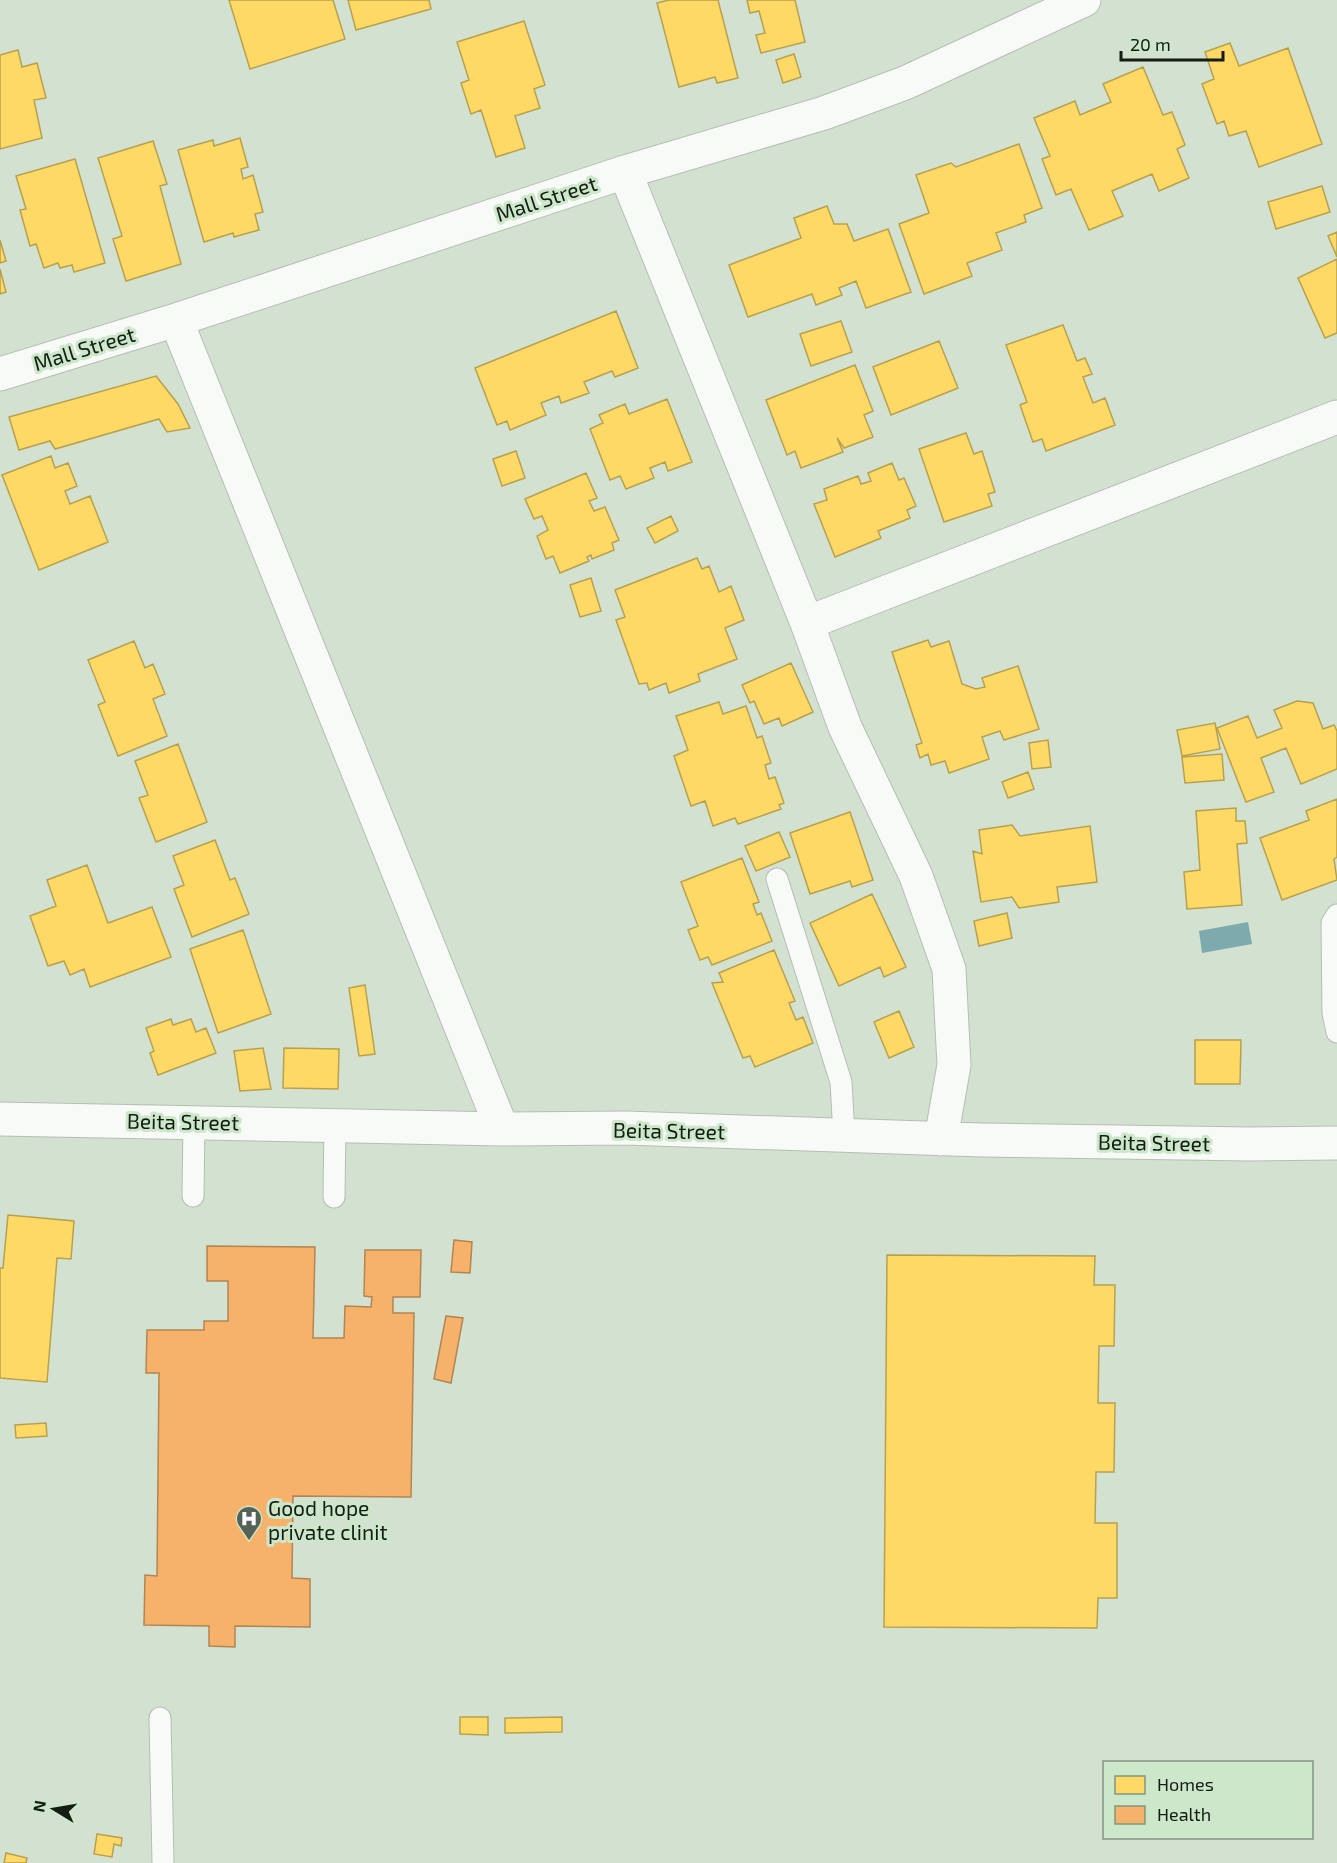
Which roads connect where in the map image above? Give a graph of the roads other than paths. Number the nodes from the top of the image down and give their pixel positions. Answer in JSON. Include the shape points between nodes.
{"nodes":[{"id":1,"x":1084,"y":0,"type":"edge"},
{"id":2,"x":625,"y":172,"type":"junction"},
{"id":3,"x":176,"y":320,"type":"junction"},
{"id":4,"x":0,"y":374,"type":"edge"},
{"id":5,"x":1337,"y":417,"type":"edge"},
{"id":6,"x":807,"y":623,"type":"junction"},
{"id":7,"x":777,"y":879,"type":"dead end"},
{"id":8,"x":1337,"y":915,"type":"edge"},
{"id":9,"x":1337,"y":1032,"type":"edge"},
{"id":10,"x":0,"y":1119,"type":"edge"},
{"id":11,"x":194,"y":1121,"type":"junction"},
{"id":12,"x":335,"y":1124,"type":"junction"},
{"id":13,"x":502,"y":1129,"type":"junction"},
{"id":14,"x":844,"y":1135,"type":"junction"},
{"id":15,"x":941,"y":1139,"type":"junction"},
{"id":16,"x":1337,"y":1143,"type":"edge"},
{"id":17,"x":193,"y":1196,"type":"dead end"},
{"id":18,"x":333,"y":1197,"type":"dead end"},
{"id":19,"x":160,"y":1718,"type":"dead end"},
{"id":20,"x":163,"y":1863,"type":"edge"}],
"edges":[{"from":1,"to":2,"type":"street","name":"Mall Street","via":[[905,83],[844,106]]},
{"from":2,"to":3,"type":"street","name":"Mall Street"},
{"from":2,"to":6,"type":"street"},
{"from":3,"to":4,"type":"street","name":"Mall Street"},
{"from":3,"to":13,"type":"street"},
{"from":5,"to":6,"type":"street"},
{"from":6,"to":15,"type":"street","via":[[845,727],[916,876],[949,969],[954,1065]]},
{"from":7,"to":14,"type":"lane","via":[[842,1082]]},
{"from":8,"to":9,"type":"lane","via":[[1332,923],[1333,1013]]},
{"from":10,"to":11,"type":"street","name":"Beita Street"},
{"from":11,"to":12,"type":"street","name":"Beita Street"},
{"from":11,"to":17,"type":"lane"},
{"from":12,"to":13,"type":"street","name":"Beita Street"},
{"from":12,"to":18,"type":"lane"},
{"from":13,"to":14,"type":"street","name":"Beita Street","via":[[626,1128]]},
{"from":14,"to":15,"type":"street","name":"Beita Street"},
{"from":15,"to":16,"type":"street","name":"Beita Street"},
{"from":19,"to":20,"type":"lane"}]}
